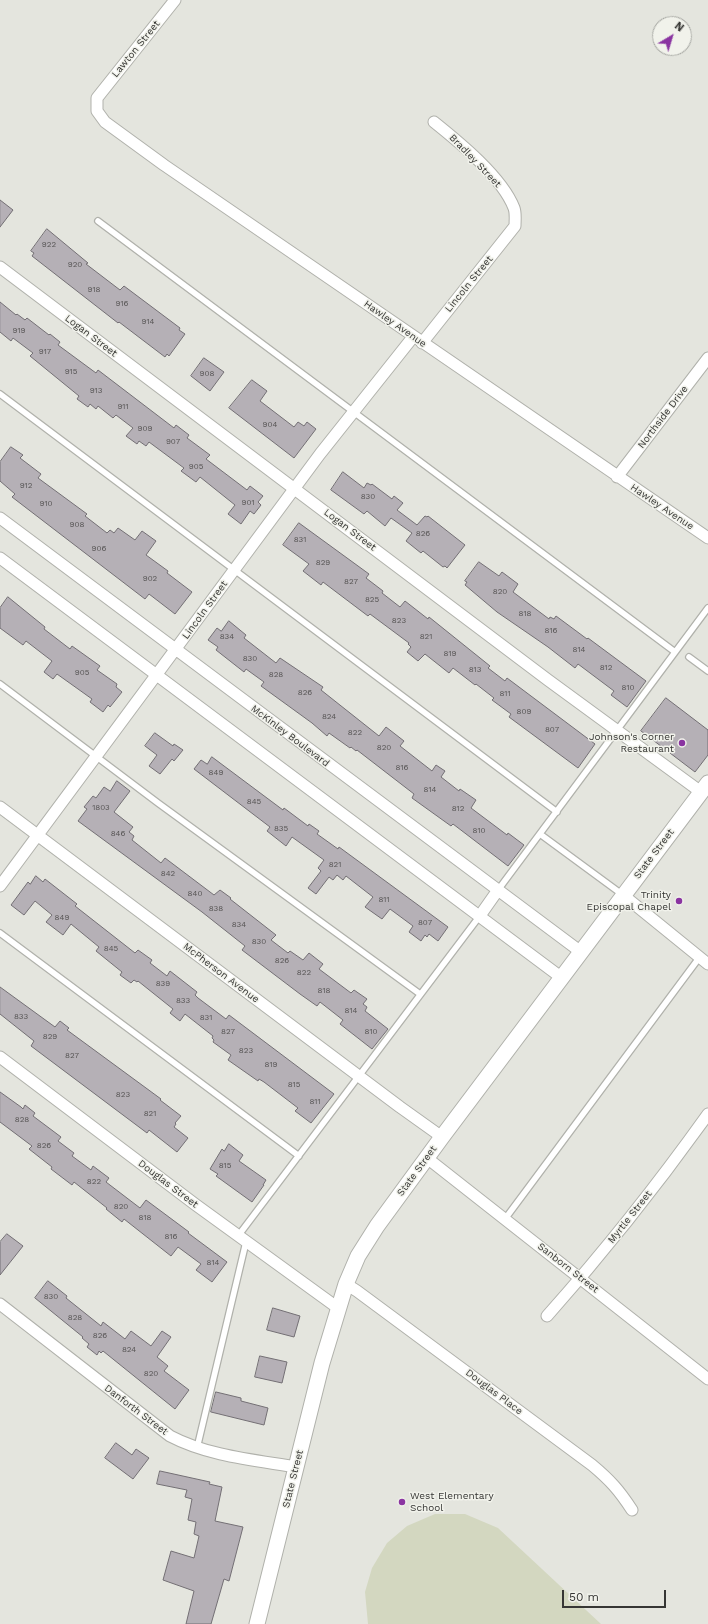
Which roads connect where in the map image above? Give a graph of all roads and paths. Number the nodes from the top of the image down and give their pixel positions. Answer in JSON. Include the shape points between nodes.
{"nodes":[{"id":1,"x":175,"y":0,"type":"edge"},
{"id":2,"x":97,"y":98,"type":"joint"},
{"id":3,"x":434,"y":122,"type":"dead end"},
{"id":4,"x":98,"y":221,"type":"dead end"},
{"id":5,"x":515,"y":226,"type":"joint"},
{"id":6,"x":0,"y":268,"type":"edge"},
{"id":7,"x":418,"y":340,"type":"junction"},
{"id":8,"x":708,"y":358,"type":"edge"},
{"id":9,"x":0,"y":394,"type":"edge"},
{"id":10,"x":354,"y":412,"type":"junction"},
{"id":11,"x":617,"y":476,"type":"junction"},
{"id":12,"x":295,"y":488,"type":"junction"},
{"id":13,"x":0,"y":518,"type":"edge"},
{"id":14,"x":708,"y":538,"type":"edge"},
{"id":15,"x":0,"y":558,"type":"edge"},
{"id":16,"x":235,"y":570,"type":"junction"},
{"id":17,"x":708,"y":608,"type":"edge"},
{"id":18,"x":176,"y":650,"type":"junction"},
{"id":19,"x":675,"y":652,"type":"junction"},
{"id":20,"x":689,"y":657,"type":"dead end"},
{"id":21,"x":708,"y":671,"type":"edge"},
{"id":22,"x":157,"y":675,"type":"junction"},
{"id":23,"x":0,"y":684,"type":"edge"},
{"id":24,"x":616,"y":730,"type":"junction"},
{"id":25,"x":96,"y":756,"type":"junction"},
{"id":26,"x":704,"y":787,"type":"edge"},
{"id":27,"x":0,"y":807,"type":"edge"},
{"id":28,"x":556,"y":812,"type":"junction"},
{"id":29,"x":540,"y":834,"type":"junction"},
{"id":30,"x":38,"y":835,"type":"junction"},
{"id":31,"x":0,"y":886,"type":"edge"},
{"id":32,"x":498,"y":890,"type":"junction"},
{"id":33,"x":624,"y":895,"type":"junction"},
{"id":34,"x":479,"y":917,"type":"junction"},
{"id":35,"x":0,"y":933,"type":"edge"},
{"id":36,"x":581,"y":952,"type":"junction"},
{"id":37,"x":704,"y":961,"type":"edge"},
{"id":38,"x":562,"y":978,"type":"junction"},
{"id":39,"x":420,"y":994,"type":"junction"},
{"id":40,"x":0,"y":1057,"type":"edge"},
{"id":41,"x":358,"y":1076,"type":"junction"},
{"id":42,"x":708,"y":1114,"type":"edge"},
{"id":43,"x":442,"y":1137,"type":"junction"},
{"id":44,"x":299,"y":1156,"type":"junction"},
{"id":45,"x":427,"y":1158,"type":"junction"},
{"id":46,"x":505,"y":1219,"type":"junction"},
{"id":47,"x":242,"y":1239,"type":"junction"},
{"id":48,"x":581,"y":1278,"type":"junction"},
{"id":49,"x":346,"y":1284,"type":"junction"},
{"id":50,"x":0,"y":1304,"type":"edge"},
{"id":51,"x":338,"y":1308,"type":"junction"},
{"id":52,"x":547,"y":1316,"type":"dead end"},
{"id":53,"x":708,"y":1379,"type":"edge"},
{"id":54,"x":197,"y":1448,"type":"junction"},
{"id":55,"x":296,"y":1467,"type":"junction"},
{"id":56,"x":632,"y":1510,"type":"dead end"},
{"id":57,"x":258,"y":1624,"type":"edge"}],
"edges":[{"from":1,"to":2,"type":"street","name":"Lawton Street"},
{"from":2,"to":7,"type":"street","name":"Hawley Avenue","via":[[97,111],[105,122]]},
{"from":3,"to":5,"type":"street","name":"Bradley Street","via":[[494,178],[514,209]]},
{"from":4,"to":10,"type":"lane"},
{"from":5,"to":7,"type":"street","name":"Lincoln Street"},
{"from":6,"to":12,"type":"street","name":"Logan Street"},
{"from":7,"to":10,"type":"street","name":"Lincoln Street"},
{"from":7,"to":11,"type":"street","name":"Hawley Avenue"},
{"from":8,"to":11,"type":"street","name":"Northside Drive"},
{"from":9,"to":16,"type":"lane"},
{"from":10,"to":12,"type":"street","name":"Lincoln Street"},
{"from":10,"to":19,"type":"lane"},
{"from":11,"to":14,"type":"street","name":"Hawley Avenue"},
{"from":12,"to":16,"type":"street","name":"Lincoln Street"},
{"from":12,"to":24,"type":"street","name":"Logan Street"},
{"from":13,"to":18,"type":"street","name":"McKinley Boulevard"},
{"from":15,"to":22,"type":"street"},
{"from":16,"to":18,"type":"street","name":"Lincoln Street"},
{"from":16,"to":28,"type":"lane"},
{"from":17,"to":19,"type":"lane"},
{"from":18,"to":22,"type":"street","name":"Lincoln Street"},
{"from":18,"to":32,"type":"street","name":"McKinley Boulevard"},
{"from":19,"to":24,"type":"lane"},
{"from":20,"to":21,"type":"lane"},
{"from":22,"to":25,"type":"street","name":"Lincoln Street"},
{"from":22,"to":34,"type":"street"},
{"from":23,"to":25,"type":"lane"},
{"from":24,"to":26,"type":"street","name":"Logan Street"},
{"from":24,"to":28,"type":"lane"},
{"from":25,"to":30,"type":"street","name":"Lincoln Street"},
{"from":25,"to":39,"type":"lane"},
{"from":26,"to":33,"type":"street","name":"State Street"},
{"from":27,"to":30,"type":"street","name":"McPherson Avenue"},
{"from":28,"to":29,"type":"lane"},
{"from":29,"to":32,"type":"lane"},
{"from":29,"to":33,"type":"lane"},
{"from":30,"to":31,"type":"street","name":"Lincoln Street"},
{"from":30,"to":41,"type":"street","name":"McPherson Avenue"},
{"from":32,"to":34,"type":"street"},
{"from":32,"to":36,"type":"street","name":"McKinley Boulevard"},
{"from":33,"to":36,"type":"street","name":"State Street"},
{"from":33,"to":37,"type":"street"},
{"from":34,"to":38,"type":"street"},
{"from":34,"to":39,"type":"lane"},
{"from":35,"to":44,"type":"lane"},
{"from":36,"to":38,"type":"street","name":"State Street"},
{"from":37,"to":46,"type":"lane"},
{"from":38,"to":43,"type":"street","name":"State Street"},
{"from":39,"to":41,"type":"lane"},
{"from":40,"to":47,"type":"street","name":"Douglas Street"},
{"from":41,"to":43,"type":"street","name":"McPherson Avenue"},
{"from":41,"to":44,"type":"lane"},
{"from":42,"to":48,"type":"street","name":"Myrtle Street"},
{"from":43,"to":45,"type":"street","name":"State Street"},
{"from":44,"to":47,"type":"lane"},
{"from":45,"to":46,"type":"street","name":"Sanborn Street"},
{"from":45,"to":49,"type":"street","name":"State Street","via":[[377,1226],[358,1256]]},
{"from":46,"to":48,"type":"street","name":"Sanborn Street"},
{"from":47,"to":51,"type":"street","name":"Douglas Street"},
{"from":47,"to":54,"type":"lane"},
{"from":48,"to":52,"type":"street","name":"Myrtle Street"},
{"from":48,"to":53,"type":"street","name":"Sanborn Street"},
{"from":49,"to":51,"type":"street","name":"State Street"},
{"from":49,"to":56,"type":"street","name":"Douglas Place","via":[[592,1465],[611,1481]]},
{"from":50,"to":54,"type":"street","name":"Danforth Street","via":[[170,1436]]},
{"from":51,"to":55,"type":"street","name":"State Street"},
{"from":54,"to":55,"type":"street","name":"Danforth Street"},
{"from":55,"to":57,"type":"street","name":"State Street"}]}
